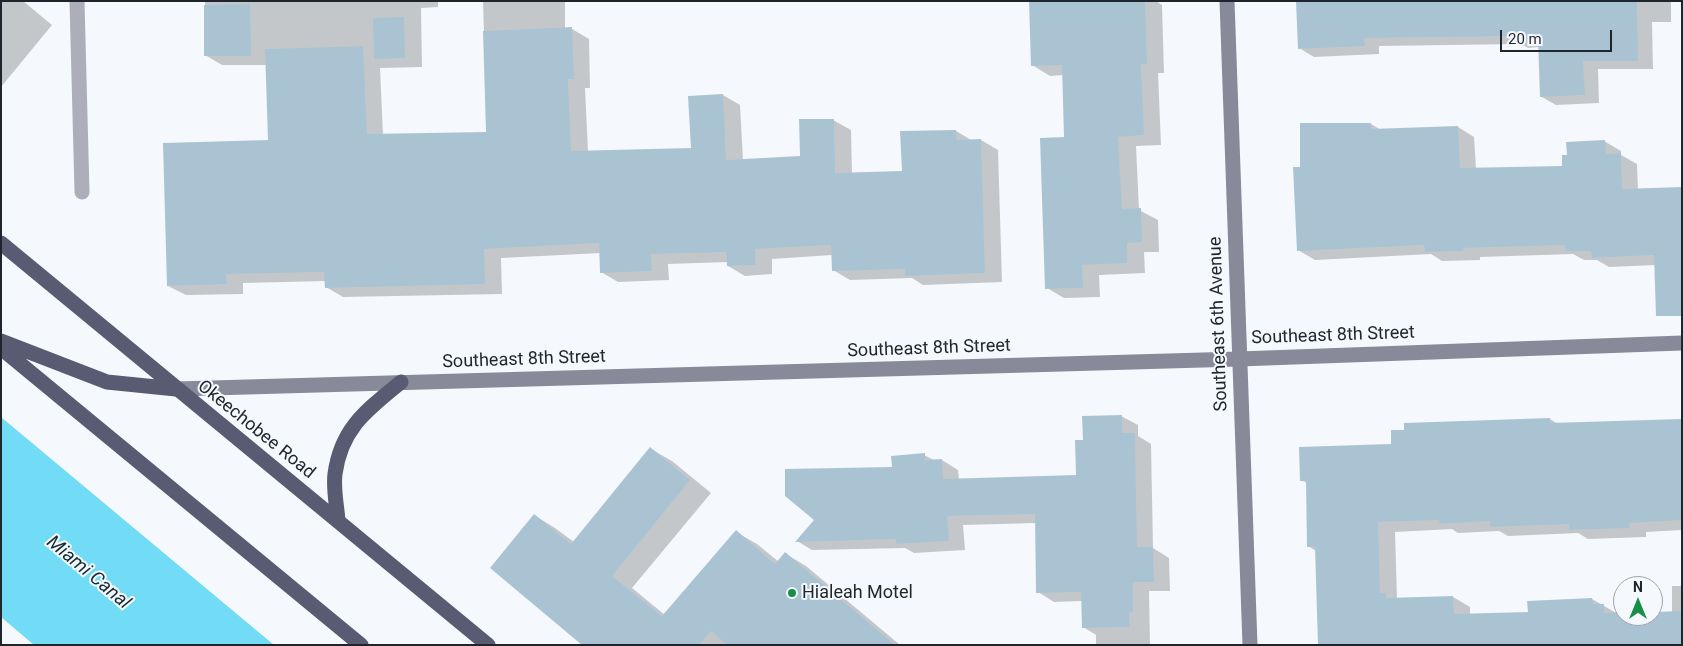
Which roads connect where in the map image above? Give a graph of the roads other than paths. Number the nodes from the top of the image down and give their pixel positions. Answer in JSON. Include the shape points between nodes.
{"nodes":[{"id":1,"x":77,"y":1,"type":"edge"},
{"id":2,"x":1227,"y":1,"type":"edge"},
{"id":3,"x":82,"y":192,"type":"dead end"},
{"id":4,"x":1,"y":243,"type":"edge"},
{"id":5,"x":1,"y":341,"type":"edge"},
{"id":6,"x":1682,"y":342,"type":"edge"},
{"id":7,"x":1,"y":348,"type":"edge"},
{"id":8,"x":1239,"y":359,"type":"junction"},
{"id":9,"x":401,"y":382,"type":"junction"},
{"id":10,"x":176,"y":388,"type":"junction"},
{"id":11,"x":338,"y":521,"type":"junction"},
{"id":12,"x":361,"y":645,"type":"edge"},
{"id":13,"x":488,"y":645,"type":"edge"},
{"id":14,"x":1250,"y":645,"type":"edge"}],
"edges":[{"from":1,"to":3,"type":"street"},
{"from":2,"to":8,"type":"street","name":"Southeast 6th Avenue"},
{"from":4,"to":10,"type":"highway","name":"Okeechobee Road"},
{"from":5,"to":10,"type":"highway","via":[[107,382]]},
{"from":6,"to":8,"type":"street","name":"Southeast 8th Street"},
{"from":7,"to":12,"type":"highway"},
{"from":8,"to":9,"type":"street","name":"Southeast 8th Street"},
{"from":8,"to":14,"type":"street","name":"Southeast 6th Avenue"},
{"from":9,"to":10,"type":"street","name":"Southeast 8th Street"},
{"from":9,"to":11,"type":"highway","via":[[364,412],[343,442],[335,476]]},
{"from":10,"to":11,"type":"highway","name":"Okeechobee Road"},
{"from":11,"to":13,"type":"highway","name":"Okeechobee Road"}]}
